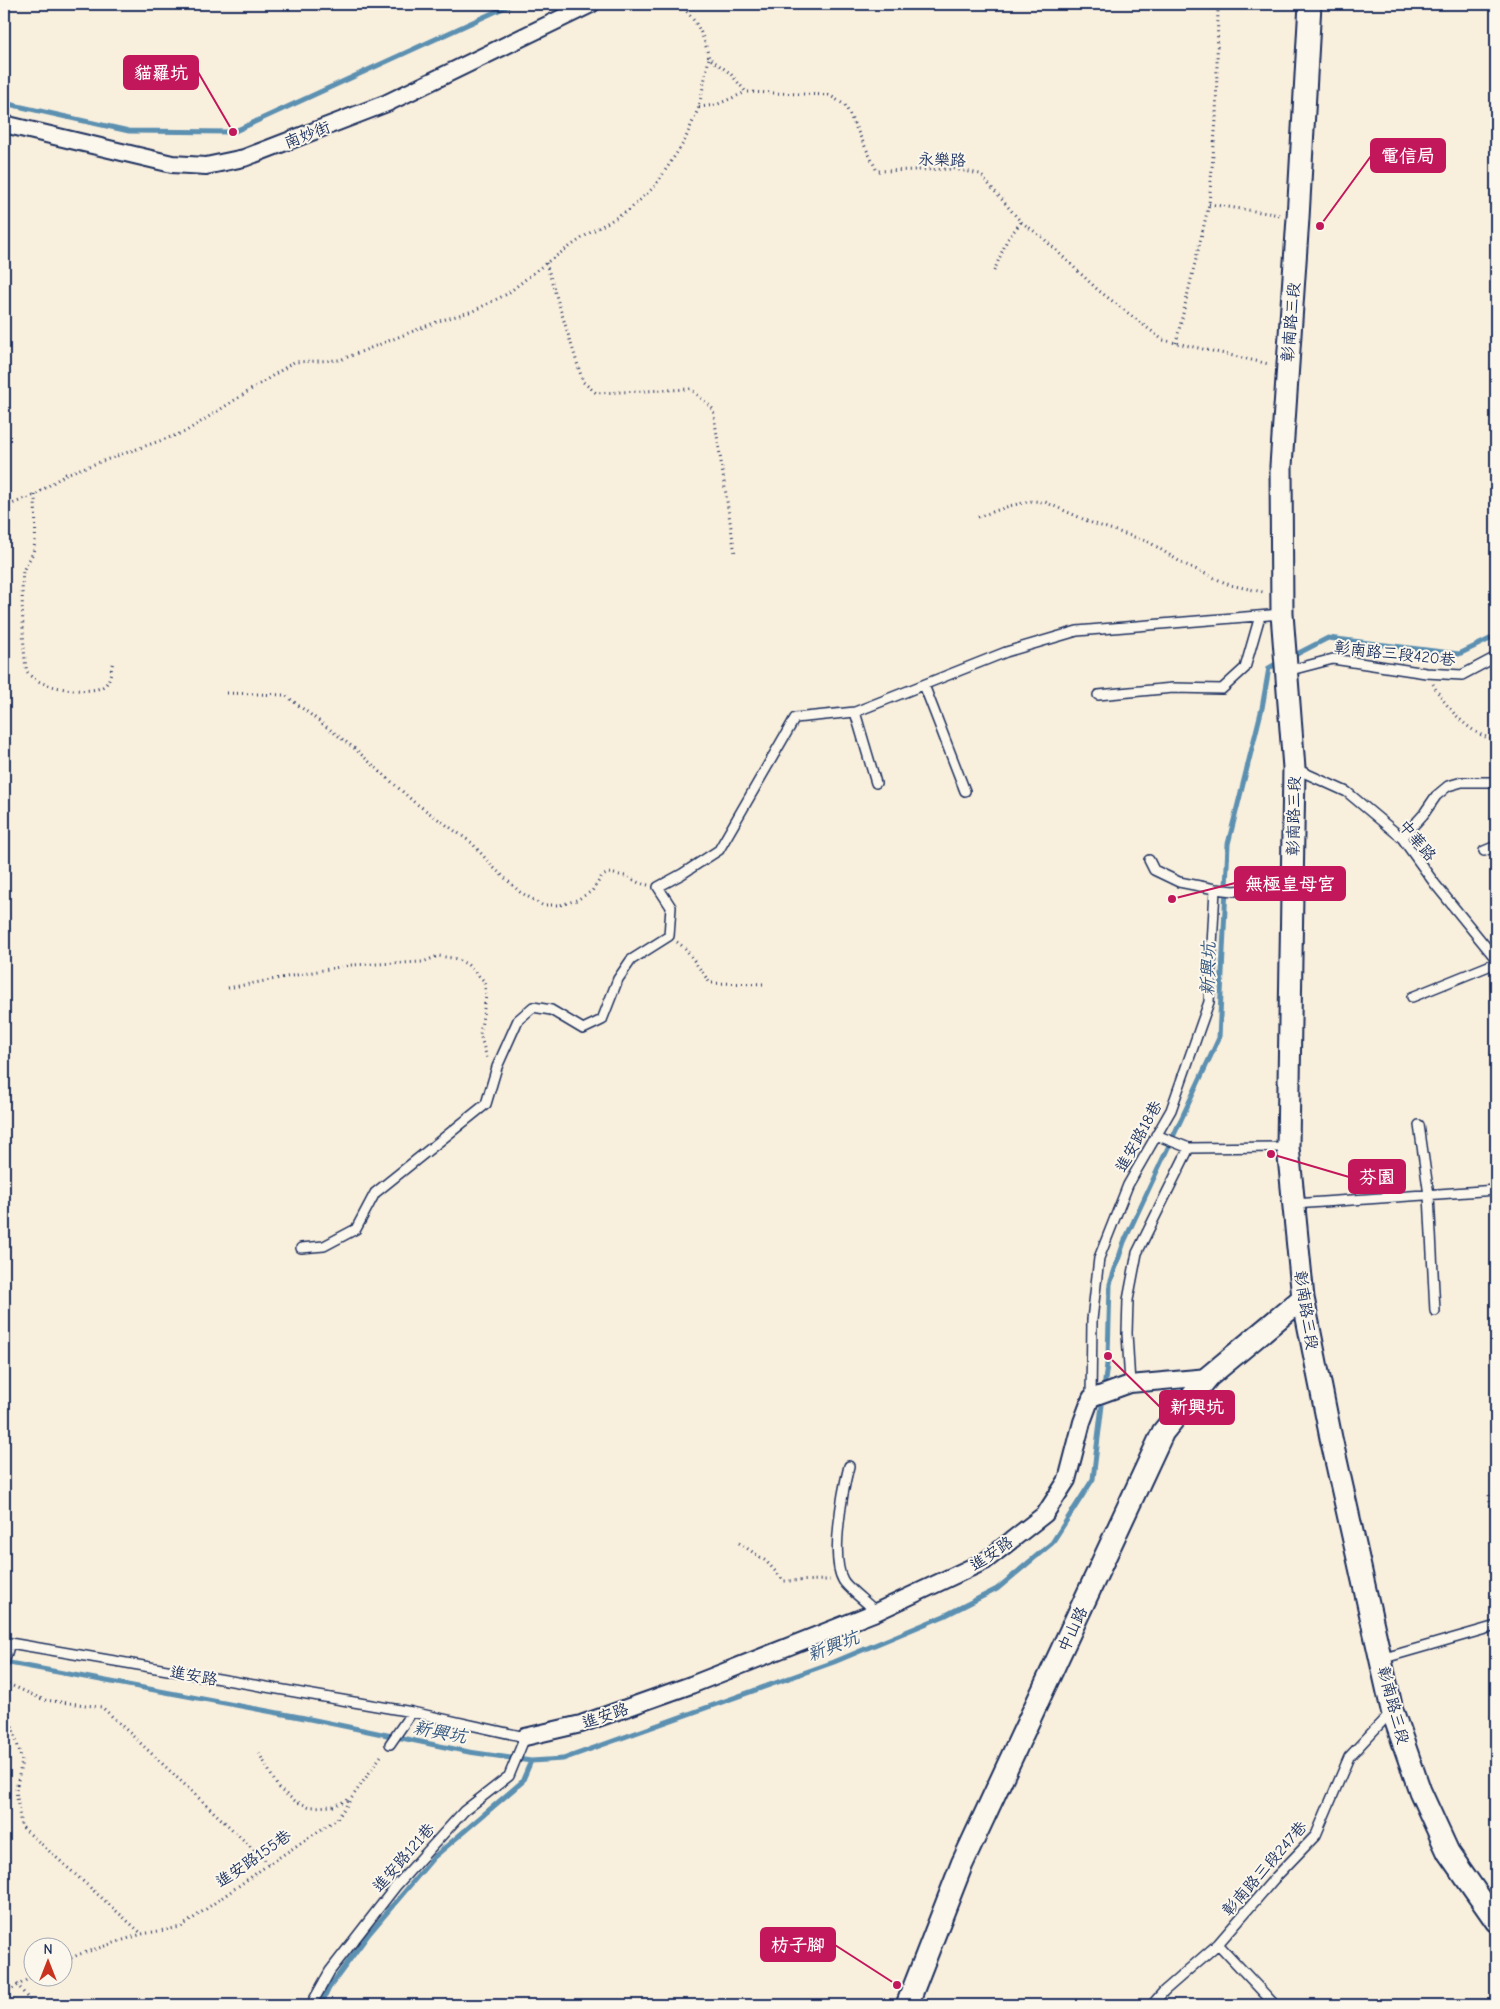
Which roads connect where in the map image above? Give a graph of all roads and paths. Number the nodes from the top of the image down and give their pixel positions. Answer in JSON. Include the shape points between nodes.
{"nodes":[{"id":1,"x":591,"y":4,"type":"edge"},
{"id":2,"x":680,"y":4,"type":"edge"},
{"id":3,"x":1310,"y":4,"type":"edge"},
{"id":4,"x":1218,"y":9,"type":"dead end"},
{"id":5,"x":709,"y":58,"type":"junction"},
{"id":6,"x":746,"y":92,"type":"junction"},
{"id":7,"x":699,"y":107,"type":"junction"},
{"id":8,"x":4,"y":124,"type":"edge"},
{"id":9,"x":1209,"y":204,"type":"junction"},
{"id":10,"x":1298,"y":218,"type":"junction"},
{"id":11,"x":1021,"y":222,"type":"junction"},
{"id":12,"x":546,"y":263,"type":"junction"},
{"id":13,"x":994,"y":271,"type":"dead end"},
{"id":14,"x":1176,"y":343,"type":"junction"},
{"id":15,"x":1286,"y":368,"type":"junction"},
{"id":16,"x":35,"y":495,"type":"junction"},
{"id":17,"x":4,"y":507,"type":"edge"},
{"id":18,"x":978,"y":517,"type":"dead end"},
{"id":19,"x":735,"y":554,"type":"dead end"},
{"id":20,"x":1282,"y":605,"type":"junction"},
{"id":21,"x":1260,"y":616,"type":"junction"},
{"id":22,"x":1496,"y":657,"type":"edge"},
{"id":23,"x":113,"y":661,"type":"dead end"},
{"id":24,"x":1287,"y":668,"type":"junction"},
{"id":25,"x":1426,"y":673,"type":"junction"},
{"id":26,"x":924,"y":685,"type":"junction"},
{"id":27,"x":227,"y":693,"type":"dead end"},
{"id":28,"x":1098,"y":694,"type":"dead end"},
{"id":29,"x":854,"y":712,"type":"junction"},
{"id":30,"x":1496,"y":739,"type":"edge"},
{"id":31,"x":1294,"y":768,"type":"junction"},
{"id":32,"x":1496,"y":782,"type":"edge"},
{"id":33,"x":876,"y":783,"type":"dead end"},
{"id":34,"x":965,"y":792,"type":"dead end"},
{"id":35,"x":1402,"y":838,"type":"junction"},
{"id":36,"x":1496,"y":846,"type":"edge"},
{"id":37,"x":1484,"y":851,"type":"dead end"},
{"id":38,"x":1149,"y":860,"type":"dead end"},
{"id":39,"x":1292,"y":885,"type":"junction"},
{"id":40,"x":658,"y":887,"type":"junction"},
{"id":41,"x":1215,"y":889,"type":"junction"},
{"id":42,"x":669,"y":936,"type":"junction"},
{"id":43,"x":1496,"y":959,"type":"edge"},
{"id":44,"x":1496,"y":963,"type":"edge"},
{"id":45,"x":765,"y":984,"type":"dead end"},
{"id":46,"x":228,"y":988,"type":"dead end"},
{"id":47,"x":1412,"y":998,"type":"dead end"},
{"id":48,"x":497,"y":1067,"type":"junction"},
{"id":49,"x":1419,"y":1125,"type":"dead end"},
{"id":50,"x":1156,"y":1135,"type":"junction"},
{"id":51,"x":1288,"y":1147,"type":"junction"},
{"id":52,"x":1189,"y":1148,"type":"junction"},
{"id":53,"x":1496,"y":1190,"type":"edge"},
{"id":54,"x":1429,"y":1195,"type":"junction"},
{"id":55,"x":1293,"y":1204,"type":"junction"},
{"id":56,"x":301,"y":1248,"type":"dead end"},
{"id":57,"x":1303,"y":1298,"type":"junction"},
{"id":58,"x":1435,"y":1311,"type":"dead end"},
{"id":59,"x":1208,"y":1378,"type":"junction"},
{"id":60,"x":1130,"y":1384,"type":"junction"},
{"id":61,"x":1091,"y":1398,"type":"junction"},
{"id":62,"x":849,"y":1466,"type":"dead end"},
{"id":63,"x":1489,"y":1495,"type":"dead end"},
{"id":64,"x":1496,"y":1538,"type":"edge"},
{"id":65,"x":739,"y":1544,"type":"dead end"},
{"id":66,"x":843,"y":1580,"type":"junction"},
{"id":67,"x":876,"y":1612,"type":"junction"},
{"id":68,"x":1496,"y":1626,"type":"edge"},
{"id":69,"x":7,"y":1643,"type":"edge"},
{"id":70,"x":1381,"y":1659,"type":"junction"},
{"id":71,"x":4,"y":1663,"type":"edge"},
{"id":72,"x":4,"y":1682,"type":"edge"},
{"id":73,"x":4,"y":1697,"type":"edge"},
{"id":74,"x":1392,"y":1710,"type":"junction"},
{"id":75,"x":412,"y":1712,"type":"junction"},
{"id":76,"x":525,"y":1737,"type":"junction"},
{"id":77,"x":390,"y":1744,"type":"joint"},
{"id":78,"x":259,"y":1753,"type":"dead end"},
{"id":79,"x":351,"y":1799,"type":"junction"},
{"id":80,"x":269,"y":1864,"type":"junction"},
{"id":81,"x":1496,"y":1921,"type":"edge"},
{"id":82,"x":142,"y":1934,"type":"junction"},
{"id":83,"x":1218,"y":1944,"type":"junction"},
{"id":84,"x":72,"y":1958,"type":"edge"},
{"id":85,"x":22,"y":1982,"type":"edge"},
{"id":86,"x":17,"y":1984,"type":"junction"},
{"id":87,"x":4,"y":1994,"type":"edge"},
{"id":88,"x":33,"y":2005,"type":"edge"},
{"id":89,"x":311,"y":2005,"type":"edge"},
{"id":90,"x":907,"y":2005,"type":"edge"},
{"id":91,"x":1152,"y":2005,"type":"edge"},
{"id":92,"x":1275,"y":2005,"type":"edge"}],
"edges":[{"from":1,"to":8,"type":"street","name":"南妙街","via":[[387,104],[244,158],[206,166],[172,164]]},
{"from":2,"to":5,"type":"path","via":[[696,21]]},
{"from":3,"to":10,"type":"street","name":"彰南路三段"},
{"from":4,"to":9,"type":"path","via":[[1216,120]]},
{"from":5,"to":6,"type":"path","via":[[730,73]]},
{"from":5,"to":7,"type":"path"},
{"from":6,"to":7,"type":"path","via":[[716,105]]},
{"from":6,"to":11,"type":"path","name":"永樂路","via":[[829,95],[845,105],[877,172],[954,170],[980,174]]},
{"from":7,"to":12,"type":"path","via":[[684,142],[655,186],[628,211]]},
{"from":9,"to":10,"type":"path"},
{"from":9,"to":14,"type":"path"},
{"from":10,"to":15,"type":"street","name":"彰南路三段"},
{"from":11,"to":13,"type":"path","via":[[1007,240]]},
{"from":11,"to":14,"type":"path","name":"永樂路","via":[[1041,236],[1098,290],[1163,340]]},
{"from":12,"to":16,"type":"path","via":[[507,294],[473,311],[340,360],[294,362],[185,432],[66,474]]},
{"from":12,"to":19,"type":"path","via":[[583,382],[596,393],[691,388],[713,409]]},
{"from":14,"to":15,"type":"path","name":"永樂路"},
{"from":15,"to":20,"type":"street","name":"彰南路三段","via":[[1281,466]]},
{"from":16,"to":17,"type":"path"},
{"from":16,"to":23,"type":"path","via":[[34,550],[23,573],[27,673],[40,683],[58,688],[103,688],[108,682]]},
{"from":18,"to":20,"type":"path","via":[[1009,506],[1045,502],[1092,523],[1149,542],[1182,563]]},
{"from":20,"to":21,"type":"lane"},
{"from":20,"to":24,"type":"street","name":"彰南路三段"},
{"from":21,"to":26,"type":"lane","via":[[1077,631],[1006,652]]},
{"from":21,"to":28,"type":"lane","via":[[1245,668],[1222,689],[1173,688]]},
{"from":22,"to":25,"type":"lane","name":"彰南路三段420巷","via":[[1462,675]]},
{"from":24,"to":25,"type":"lane","name":"彰南路三段420巷","via":[[1333,659]]},
{"from":24,"to":31,"type":"street","name":"彰南路三段"},
{"from":25,"to":30,"type":"path","via":[[1442,699],[1472,731]]},
{"from":26,"to":29,"type":"lane"},
{"from":26,"to":34,"type":"lane"},
{"from":27,"to":40,"type":"path","via":[[285,694],[354,748],[414,802],[472,843],[520,892],[542,905],[560,905],[577,900],[592,891],[602,876],[609,873]]},
{"from":29,"to":33,"type":"lane"},
{"from":29,"to":40,"type":"lane","via":[[795,718],[719,850]]},
{"from":31,"to":35,"type":"lane","name":"中華路","via":[[1347,792]]},
{"from":31,"to":39,"type":"street","name":"彰南路三段"},
{"from":32,"to":35,"type":"lane","via":[[1462,782],[1448,786]]},
{"from":35,"to":43,"type":"lane","name":"中華路"},
{"from":36,"to":37,"type":"lane"},
{"from":38,"to":41,"type":"lane","via":[[1154,870],[1179,882]]},
{"from":39,"to":41,"type":"lane","via":[[1234,891]]},
{"from":39,"to":51,"type":"street","name":"彰南路三段"},
{"from":40,"to":42,"type":"lane","via":[[671,906]]},
{"from":41,"to":50,"type":"lane","name":"進安路18巷","via":[[1209,1002],[1171,1110]]},
{"from":42,"to":45,"type":"path","via":[[685,948],[710,983]]},
{"from":42,"to":48,"type":"lane","via":[[631,960],[618,979],[602,1020],[583,1029],[551,1010],[533,1007],[518,1020]]},
{"from":44,"to":47,"type":"lane"},
{"from":46,"to":48,"type":"path","via":[[350,965],[423,962],[438,956],[453,958],[467,964],[484,981],[486,996],[480,1034],[488,1060]]},
{"from":48,"to":56,"type":"lane","via":[[486,1104],[375,1193],[356,1229],[324,1246]]},
{"from":49,"to":54,"type":"lane"},
{"from":50,"to":52,"type":"lane"},
{"from":50,"to":61,"type":"lane","name":"進安路18巷","via":[[1128,1185],[1099,1258],[1092,1320]]},
{"from":51,"to":52,"type":"lane"},
{"from":51,"to":55,"type":"street","name":"彰南路三段"},
{"from":52,"to":60,"type":"lane","via":[[1137,1253],[1128,1300]]},
{"from":53,"to":54,"type":"lane"},
{"from":54,"to":55,"type":"lane"},
{"from":54,"to":58,"type":"lane"},
{"from":55,"to":57,"type":"street","name":"彰南路三段"},
{"from":57,"to":59,"type":"street","name":"中山路"},
{"from":57,"to":70,"type":"street","name":"彰南路三段"},
{"from":59,"to":60,"type":"street"},
{"from":59,"to":90,"type":"street","name":"中山路","via":[[1163,1432],[962,1864]]},
{"from":60,"to":61,"type":"street"},
{"from":61,"to":67,"type":"street","name":"進安路","via":[[1067,1480],[1045,1514],[985,1561]]},
{"from":62,"to":66,"type":"lane","via":[[838,1528]]},
{"from":63,"to":64,"type":"path"},
{"from":65,"to":66,"type":"path","via":[[766,1561],[784,1581]]},
{"from":66,"to":67,"type":"lane"},
{"from":67,"to":76,"type":"street","name":"進安路","via":[[582,1724]]},
{"from":68,"to":70,"type":"lane"},
{"from":69,"to":71,"type":"lane"},
{"from":69,"to":75,"type":"lane","name":"進安路"},
{"from":70,"to":74,"type":"street","name":"彰南路三段"},
{"from":72,"to":80,"type":"path","via":[[44,1700],[102,1707]]},
{"from":73,"to":82,"type":"path","via":[[22,1760],[16,1790],[21,1826]]},
{"from":74,"to":81,"type":"street","name":"彰南路三段","via":[[1420,1791],[1448,1852]]},
{"from":74,"to":83,"type":"lane","name":"彰南路三段247巷","via":[[1349,1757],[1316,1835]]},
{"from":75,"to":76,"type":"lane","name":"進安路"},
{"from":75,"to":77,"type":"lane"},
{"from":76,"to":89,"type":"lane","name":"進安路121巷","via":[[509,1776],[464,1811],[396,1886],[330,1971]]},
{"from":77,"to":79,"type":"path","name":"進安路155巷"},
{"from":78,"to":79,"type":"path","via":[[279,1790],[295,1801],[310,1807],[333,1806]]},
{"from":79,"to":80,"type":"path","name":"進安路155巷","via":[[337,1819]]},
{"from":80,"to":82,"type":"path","name":"進安路155巷","via":[[181,1927]]},
{"from":82,"to":84,"type":"path","name":"進安路155巷"},
{"from":83,"to":91,"type":"lane","name":"彰南路三段247巷"},
{"from":83,"to":92,"type":"lane"},
{"from":85,"to":86,"type":"path"},
{"from":86,"to":87,"type":"path"},
{"from":86,"to":88,"type":"path"}]}
